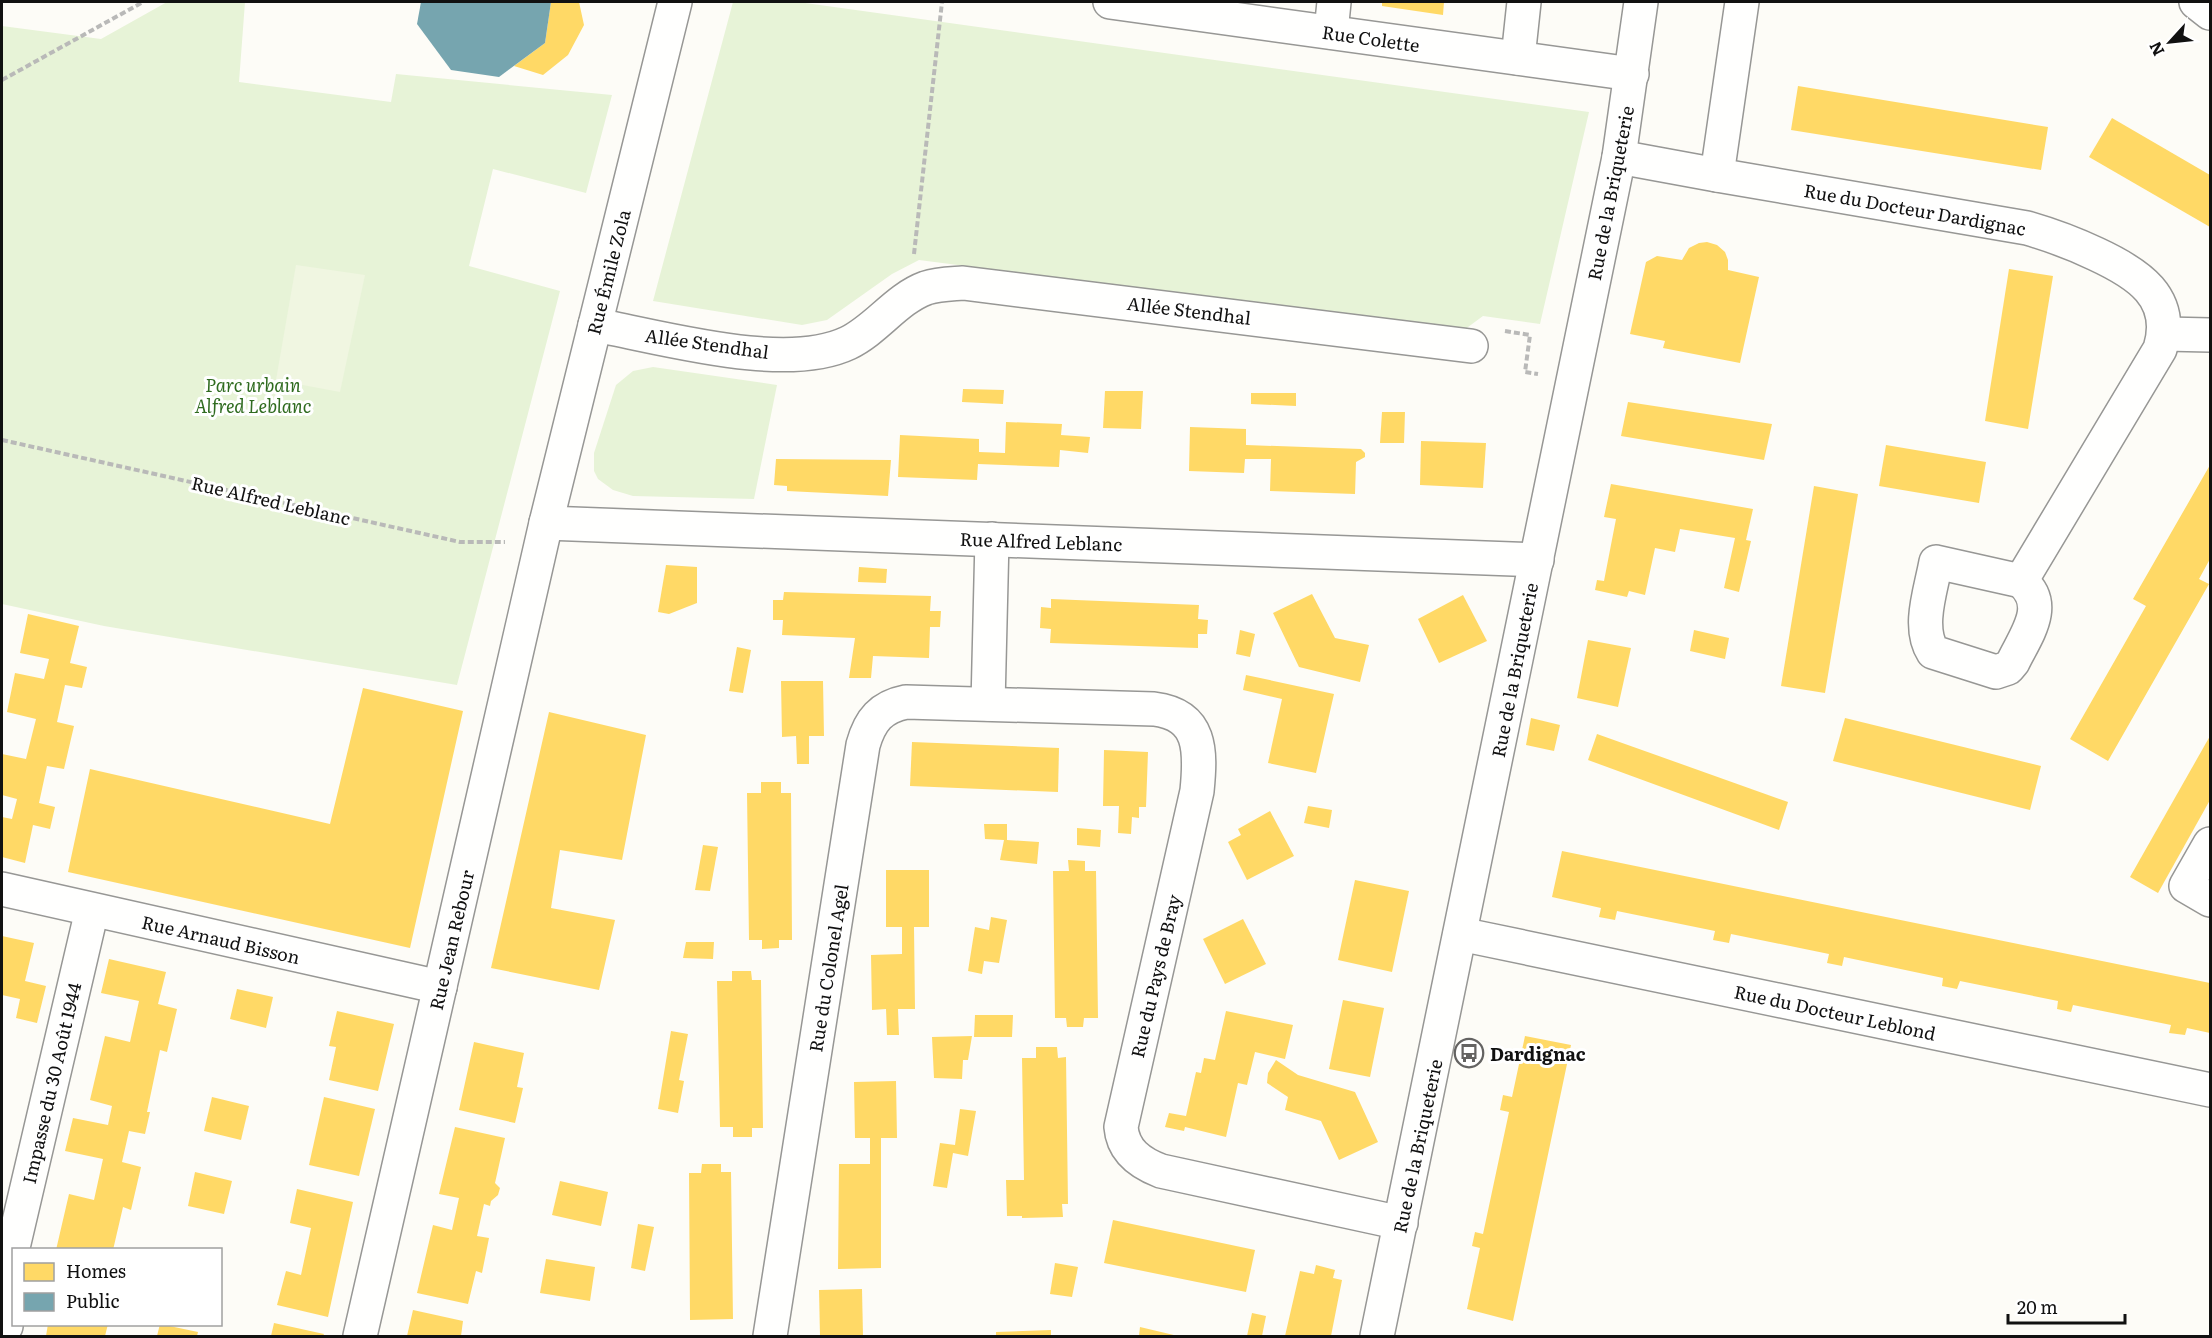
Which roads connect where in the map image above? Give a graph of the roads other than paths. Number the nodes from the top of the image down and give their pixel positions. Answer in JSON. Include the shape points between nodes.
{"nodes":[{"id":1,"x":675,"y":2,"type":"edge"},
{"id":2,"x":1110,"y":2,"type":"edge"},
{"id":3,"x":1524,"y":2,"type":"edge"},
{"id":4,"x":1641,"y":2,"type":"edge"},
{"id":5,"x":1742,"y":2,"type":"edge"},
{"id":6,"x":2196,"y":2,"type":"edge"},
{"id":7,"x":2211,"y":13,"type":"edge"},
{"id":8,"x":1332,"y":17,"type":"edge"},
{"id":9,"x":1518,"y":58,"type":"junction"},
{"id":10,"x":1632,"y":74,"type":"junction"},
{"id":11,"x":1618,"y":157,"type":"junction"},
{"id":12,"x":1717,"y":175,"type":"junction"},
{"id":13,"x":595,"y":325,"type":"junction"},
{"id":14,"x":2165,"y":334,"type":"junction"},
{"id":15,"x":2211,"y":335,"type":"edge"},
{"id":16,"x":1471,"y":346,"type":"dead end"},
{"id":17,"x":544,"y":533,"type":"junction"},
{"id":18,"x":992,"y":539,"type":"junction"},
{"id":19,"x":1537,"y":560,"type":"junction"},
{"id":20,"x":2021,"y":581,"type":"dead end"},
{"id":21,"x":988,"y":704,"type":"junction"},
{"id":22,"x":2211,"y":844,"type":"edge"},
{"id":23,"x":2,"y":889,"type":"edge"},
{"id":24,"x":2211,"y":900,"type":"edge"},
{"id":25,"x":92,"y":910,"type":"junction"},
{"id":26,"x":1460,"y":934,"type":"junction"},
{"id":27,"x":440,"y":987,"type":"junction"},
{"id":28,"x":2211,"y":1090,"type":"edge"},
{"id":29,"x":1401,"y":1223,"type":"junction"},
{"id":30,"x":6,"y":1256,"type":"edge"},
{"id":31,"x":2,"y":1326,"type":"edge"},
{"id":32,"x":360,"y":1336,"type":"edge"},
{"id":33,"x":770,"y":1336,"type":"edge"},
{"id":34,"x":1377,"y":1336,"type":"edge"}],
"edges":[{"from":1,"to":13,"type":"street","name":"Rue Émile Zola"},
{"from":2,"to":8,"type":"street","name":"Rue Colette"},
{"from":3,"to":9,"type":"street"},
{"from":4,"to":10,"type":"street","name":"Rue de la Briqueterie"},
{"from":5,"to":12,"type":"street"},
{"from":6,"to":7,"type":"street"},
{"from":8,"to":9,"type":"street","name":"Rue Colette"},
{"from":9,"to":10,"type":"street","name":"Rue Colette"},
{"from":10,"to":11,"type":"street","name":"Rue de la Briqueterie"},
{"from":11,"to":12,"type":"street","name":"Rue du Docteur Dardignac"},
{"from":11,"to":19,"type":"street","name":"Rue de la Briqueterie"},
{"from":12,"to":14,"type":"street","name":"Rue du Docteur Dardignac","via":[[2050,234],[2129,270],[2145,283],[2160,307]]},
{"from":13,"to":16,"type":"street","name":"Allée Stendhal","via":[[730,350],[808,353],[847,344],[926,289],[963,282]]},
{"from":13,"to":17,"type":"street","name":"Rue Émile Zola"},
{"from":14,"to":15,"type":"street"},
{"from":14,"to":20,"type":"street","via":[[2160,349]]},
{"from":17,"to":18,"type":"street","name":"Rue Alfred Leblanc"},
{"from":17,"to":27,"type":"street","name":"Rue Jean Rebour"},
{"from":18,"to":19,"type":"street","name":"Rue Alfred Leblanc"},
{"from":18,"to":21,"type":"street"},
{"from":19,"to":26,"type":"street","name":"Rue de la Briqueterie"},
{"from":21,"to":29,"type":"street","name":"Rue du Pays de Bray","via":[[1169,711],[1185,720],[1197,739],[1197,791],[1121,1127],[1133,1154],[1161,1171]]},
{"from":21,"to":33,"type":"street","name":"Rue du Colonel Agel","via":[[894,704],[878,715],[867,731]]},
{"from":22,"to":24,"type":"street","via":[[2186,886]]},
{"from":23,"to":25,"type":"street","name":"Rue Arnaud Bisson"},
{"from":25,"to":27,"type":"street","name":"Rue Arnaud Bisson"},
{"from":25,"to":30,"type":"street","name":"Impasse du 30 Août 1944"},
{"from":26,"to":28,"type":"street","name":"Rue du Docteur Leblond"},
{"from":26,"to":29,"type":"street","name":"Rue de la Briqueterie"},
{"from":27,"to":32,"type":"street","name":"Rue Jean Rebour"},
{"from":29,"to":34,"type":"street","name":"Rue de la Briqueterie"},
{"from":30,"to":31,"type":"street","name":"Impasse du 30 Août 1944","via":[[6,1326]]}]}
